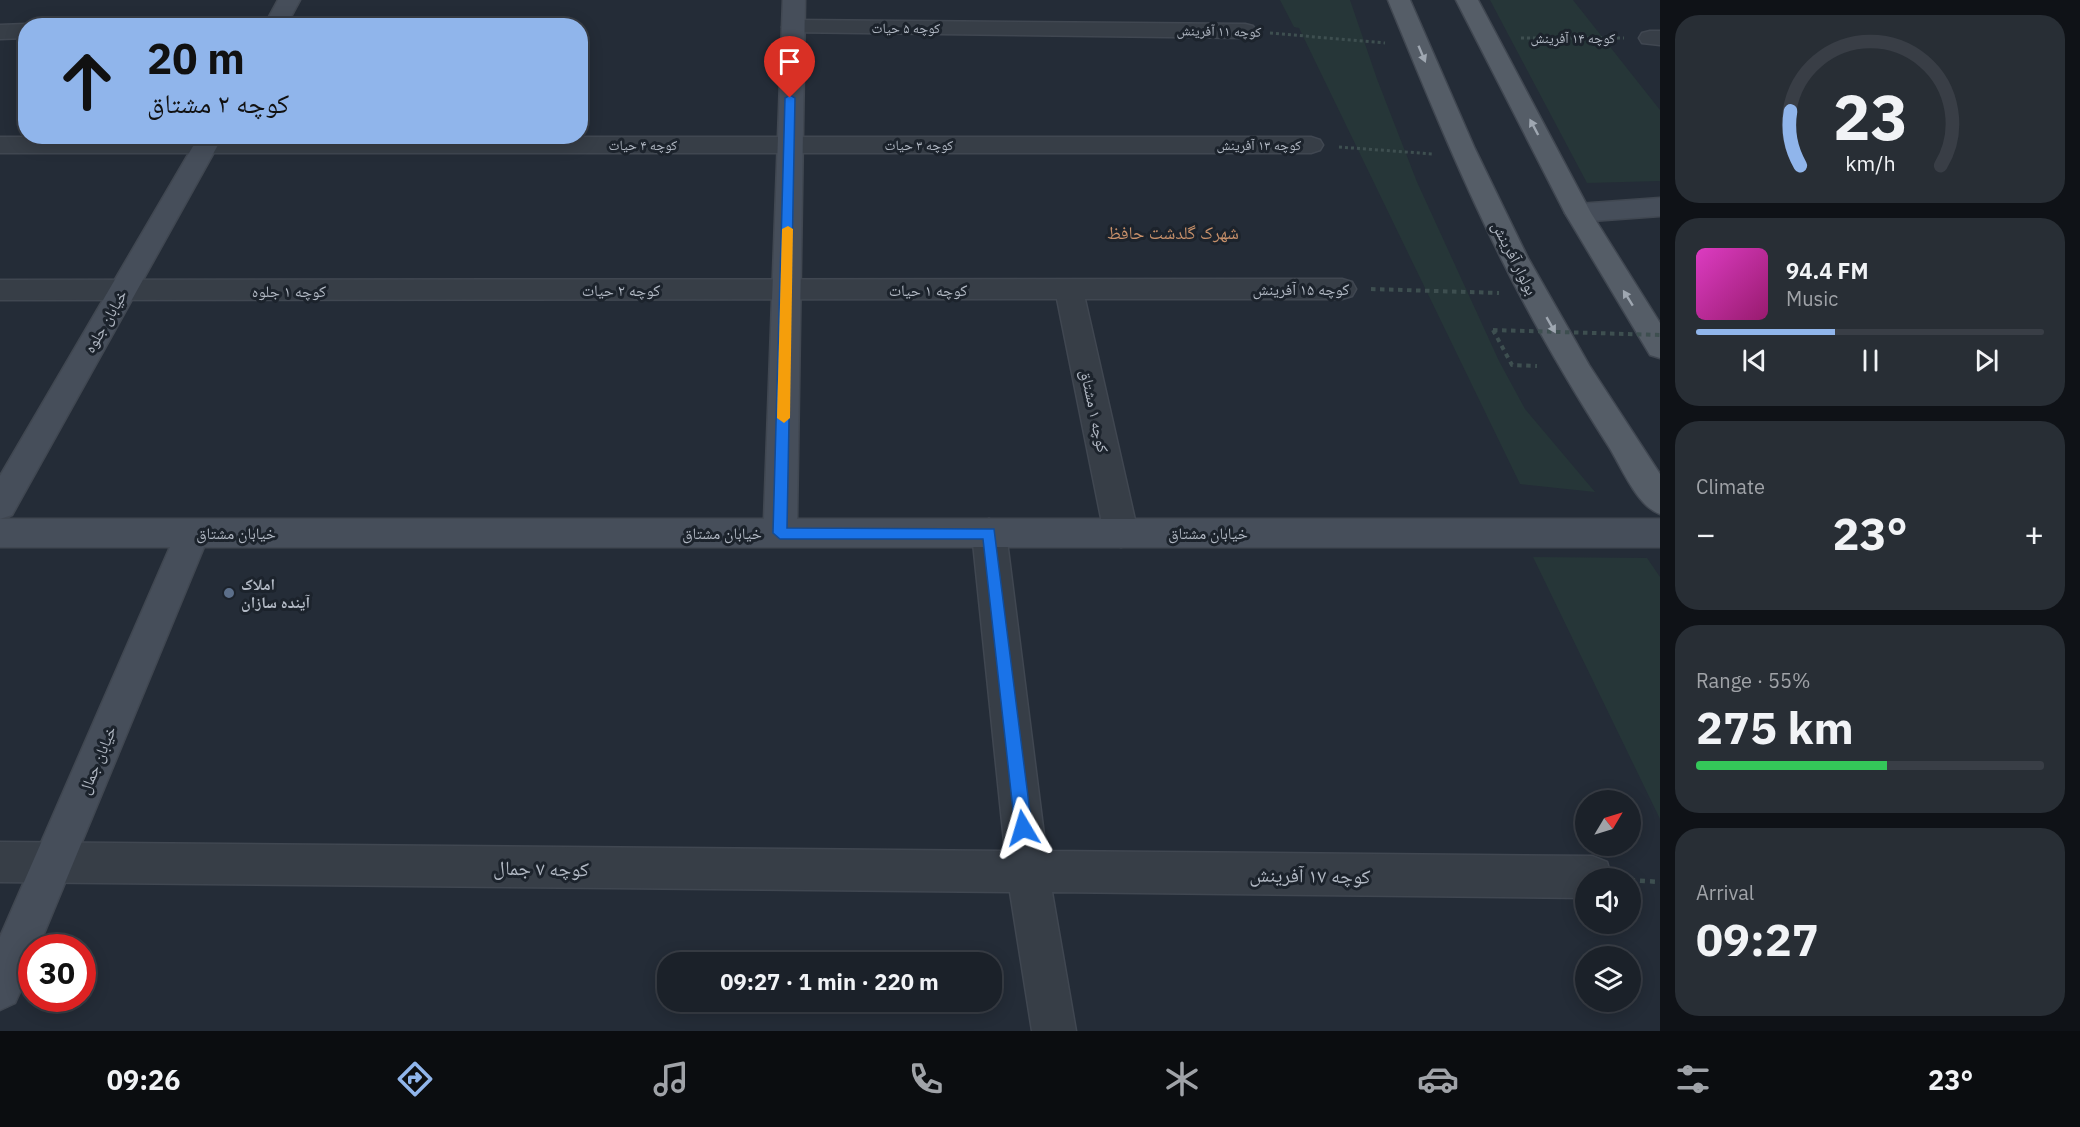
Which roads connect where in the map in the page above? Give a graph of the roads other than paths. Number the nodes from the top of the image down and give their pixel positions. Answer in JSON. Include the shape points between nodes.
{"nodes":[{"id":1,"x":289,"y":0,"type":"edge"},
{"id":2,"x":794,"y":0,"type":"edge"},
{"id":3,"x":1400,"y":0,"type":"edge"},
{"id":4,"x":1467,"y":0,"type":"edge"},
{"id":5,"x":279,"y":18,"type":"edge"},
{"id":6,"x":793,"y":27,"type":"junction"},
{"id":7,"x":1018,"y":29,"type":"joint"},
{"id":8,"x":18,"y":31,"type":"edge"},
{"id":9,"x":1245,"y":31,"type":"road end"},
{"id":10,"x":0,"y":32,"type":"edge"},
{"id":11,"x":52,"y":144,"type":"edge"},
{"id":12,"x":206,"y":144,"type":"edge"},
{"id":13,"x":426,"y":144,"type":"edge"},
{"id":14,"x":0,"y":145,"type":"edge"},
{"id":15,"x":788,"y":145,"type":"junction"},
{"id":16,"x":1050,"y":145,"type":"joint"},
{"id":17,"x":1311,"y":145,"type":"road end"},
{"id":18,"x":1660,"y":207,"type":"edge"},
{"id":19,"x":1578,"y":213,"type":"junction"},
{"id":20,"x":1342,"y":288,"type":"road end"},
{"id":21,"x":1070,"y":289,"type":"junction"},
{"id":22,"x":0,"y":290,"type":"edge"},
{"id":23,"x":455,"y":290,"type":"joint"},
{"id":24,"x":787,"y":290,"type":"junction"},
{"id":25,"x":122,"y":291,"type":"junction"},
{"id":26,"x":1660,"y":347,"type":"edge"},
{"id":27,"x":1660,"y":500,"type":"edge"},
{"id":28,"x":0,"y":505,"type":"edge"},
{"id":29,"x":0,"y":533,"type":"edge"},
{"id":30,"x":193,"y":533,"type":"junction"},
{"id":31,"x":780,"y":533,"type":"junction"},
{"id":32,"x":989,"y":533,"type":"junction"},
{"id":33,"x":1121,"y":533,"type":"junction"},
{"id":34,"x":1660,"y":533,"type":"edge"},
{"id":35,"x":0,"y":862,"type":"edge"},
{"id":36,"x":53,"y":863,"type":"junction"},
{"id":37,"x":1028,"y":872,"type":"junction"},
{"id":38,"x":1575,"y":879,"type":"edge"},
{"id":39,"x":0,"y":988,"type":"edge"},
{"id":40,"x":1054,"y":1031,"type":"edge"}],
"edges":[{"from":1,"to":5,"type":"street"},
{"from":2,"to":6,"type":"street"},
{"from":3,"to":27,"type":"main road","name":"بولوار آفرینش","one_way":true,"via":[[1467,157],[1533,293],[1599,410]]},
{"from":19,"to":4,"type":"main road","one_way":true},
{"from":6,"to":7,"type":"street","name":"کوچه ۵ حیات"},
{"from":6,"to":15,"type":"street"},
{"from":7,"to":9,"type":"street","name":"کوچه ۱۱ آفرینش"},
{"from":8,"to":10,"type":"street"},
{"from":11,"to":14,"type":"street","name":"کوچه ۴ حیات"},
{"from":12,"to":25,"type":"street","name":"خیابان جلوه"},
{"from":13,"to":15,"type":"street","name":"کوچه ۴ حیات"},
{"from":15,"to":16,"type":"street","name":"کوچه ۳ حیات"},
{"from":15,"to":24,"type":"street"},
{"from":16,"to":17,"type":"street","name":"کوچه ۱۳ آفرینش"},
{"from":18,"to":19,"type":"street"},
{"from":26,"to":19,"type":"main road","one_way":true},
{"from":20,"to":21,"type":"street","name":"کوچه ۱۵ آفرینش"},
{"from":21,"to":24,"type":"street","name":"کوچه ۱ حیات"},
{"from":21,"to":33,"type":"street","name":"کوچه ۱ مشتاق"},
{"from":22,"to":25,"type":"street","name":"کوچه ۱ جلوه"},
{"from":23,"to":24,"type":"street","name":"کوچه ۲ حیات"},
{"from":23,"to":25,"type":"street","name":"کوچه ۱ جلوه"},
{"from":24,"to":31,"type":"street"},
{"from":25,"to":28,"type":"street","name":"خیابان جلوه"},
{"from":29,"to":30,"type":"street","name":"خیابان مشتاق"},
{"from":30,"to":31,"type":"street","name":"خیابان مشتاق"},
{"from":30,"to":36,"type":"street","name":"خیابان جمال"},
{"from":31,"to":32,"type":"street","name":"خیابان مشتاق"},
{"from":32,"to":33,"type":"street","name":"خیابان مشتاق"},
{"from":32,"to":37,"type":"street"},
{"from":33,"to":34,"type":"street","name":"خیابان مشتاق"},
{"from":35,"to":36,"type":"street","name":"کوچه ۷ جمال"},
{"from":36,"to":37,"type":"street","name":"کوچه ۷ جمال"},
{"from":36,"to":39,"type":"street","name":"خیابان جمال"},
{"from":37,"to":38,"type":"street","name":"کوچه ۱۷ آفرینش"},
{"from":37,"to":40,"type":"street"}]}
